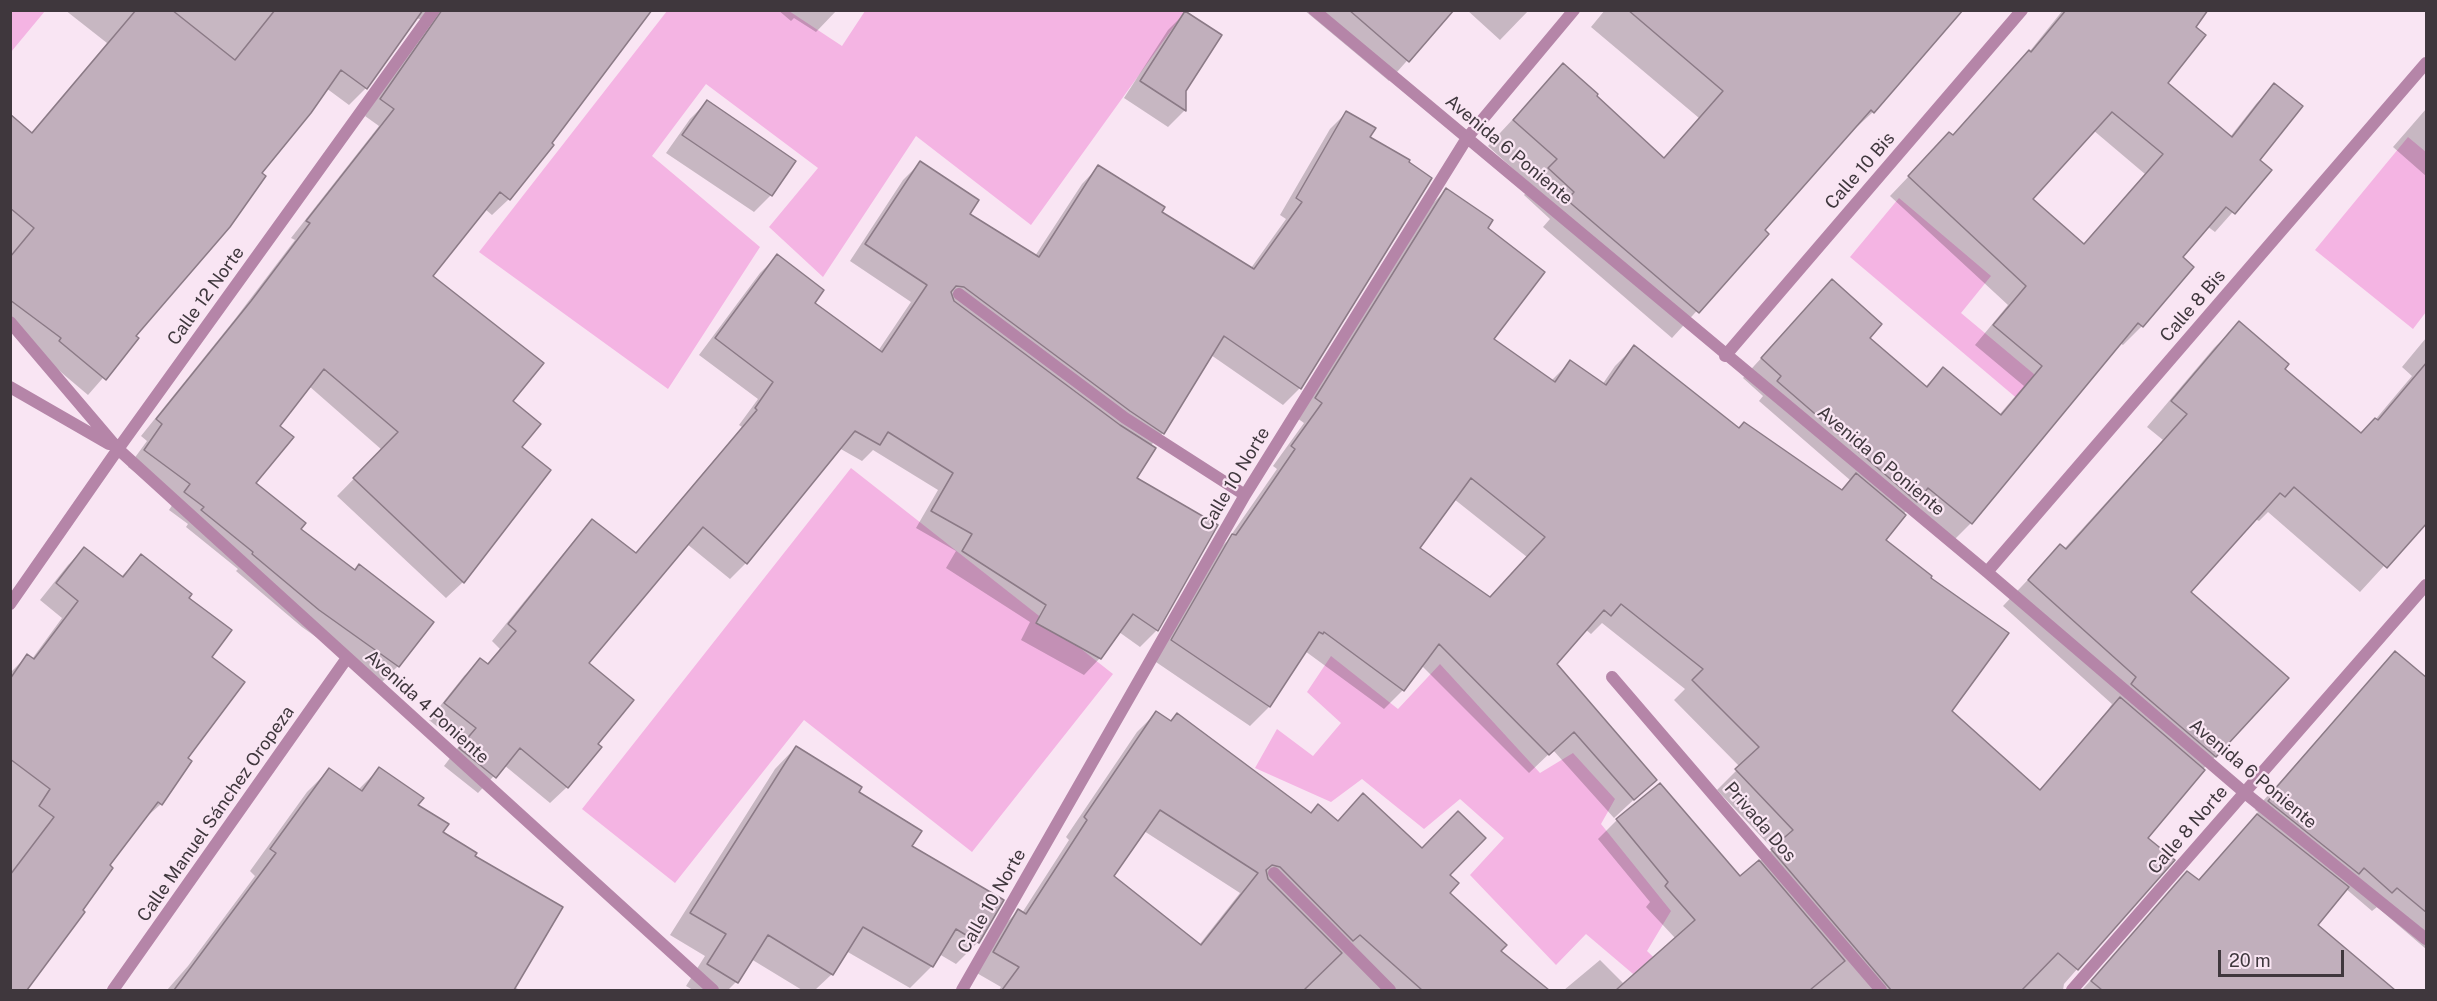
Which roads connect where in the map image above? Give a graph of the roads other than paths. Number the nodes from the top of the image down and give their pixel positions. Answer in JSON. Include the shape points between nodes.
{"nodes":[{"id":1,"x":434,"y":10,"type":"edge"},
{"id":2,"x":1314,"y":10,"type":"edge"},
{"id":3,"x":1574,"y":10,"type":"edge"},
{"id":4,"x":2022,"y":10,"type":"edge"},
{"id":5,"x":2427,"y":63,"type":"edge"},
{"id":6,"x":1467,"y":138,"type":"junction"},
{"id":7,"x":959,"y":294,"type":"dead end"},
{"id":8,"x":10,"y":322,"type":"edge"},
{"id":9,"x":1725,"y":356,"type":"junction"},
{"id":10,"x":10,"y":387,"type":"edge"},
{"id":11,"x":118,"y":449,"type":"junction"},
{"id":12,"x":1245,"y":495,"type":"junction"},
{"id":13,"x":1987,"y":572,"type":"junction"},
{"id":14,"x":2427,"y":585,"type":"edge"},
{"id":15,"x":10,"y":604,"type":"edge"},
{"id":16,"x":348,"y":658,"type":"junction"},
{"id":17,"x":1612,"y":677,"type":"dead end"},
{"id":18,"x":2245,"y":793,"type":"junction"},
{"id":19,"x":1274,"y":873,"type":"dead end"},
{"id":20,"x":2427,"y":939,"type":"edge"},
{"id":21,"x":113,"y":990,"type":"edge"},
{"id":22,"x":713,"y":990,"type":"edge"},
{"id":23,"x":962,"y":990,"type":"edge"},
{"id":24,"x":1390,"y":990,"type":"edge"},
{"id":25,"x":1881,"y":990,"type":"edge"},
{"id":26,"x":2072,"y":990,"type":"edge"}],
"edges":[{"from":1,"to":11,"type":"street","name":"Calle 12 Norte"},
{"from":2,"to":6,"type":"street","name":"Avenida 6 Poniente"},
{"from":3,"to":6,"type":"street","name":"Calle 10 Norte"},
{"from":4,"to":9,"type":"street","name":"Calle 10 Bis"},
{"from":5,"to":13,"type":"street","name":"Calle 8 Bis"},
{"from":6,"to":9,"type":"street","name":"Avenida 6 Poniente"},
{"from":6,"to":12,"type":"street","name":"Calle 10 Norte"},
{"from":7,"to":12,"type":"street","via":[[1125,418]]},
{"from":8,"to":11,"type":"street","name":"Avenida 4 Poniente"},
{"from":9,"to":13,"type":"street","name":"Avenida 6 Poniente"},
{"from":10,"to":11,"type":"street","name":"Avenida 4 Poniente"},
{"from":11,"to":15,"type":"street","name":"Calle 12 Norte"},
{"from":11,"to":16,"type":"street","name":"Avenida 4 Poniente"},
{"from":12,"to":23,"type":"street","name":"Calle 10 Norte"},
{"from":13,"to":18,"type":"street","name":"Avenida 6 Poniente"},
{"from":14,"to":18,"type":"street","name":"Calle 8 Norte"},
{"from":16,"to":21,"type":"street","name":"Calle Manuel Sánchez Oropeza"},
{"from":16,"to":22,"type":"street","name":"Avenida 4 Poniente"},
{"from":17,"to":25,"type":"street","name":"Privada Dos"},
{"from":18,"to":20,"type":"street","name":"Avenida 6 Poniente"},
{"from":18,"to":26,"type":"street","name":"Calle 8 Norte"},
{"from":19,"to":24,"type":"street"}]}
